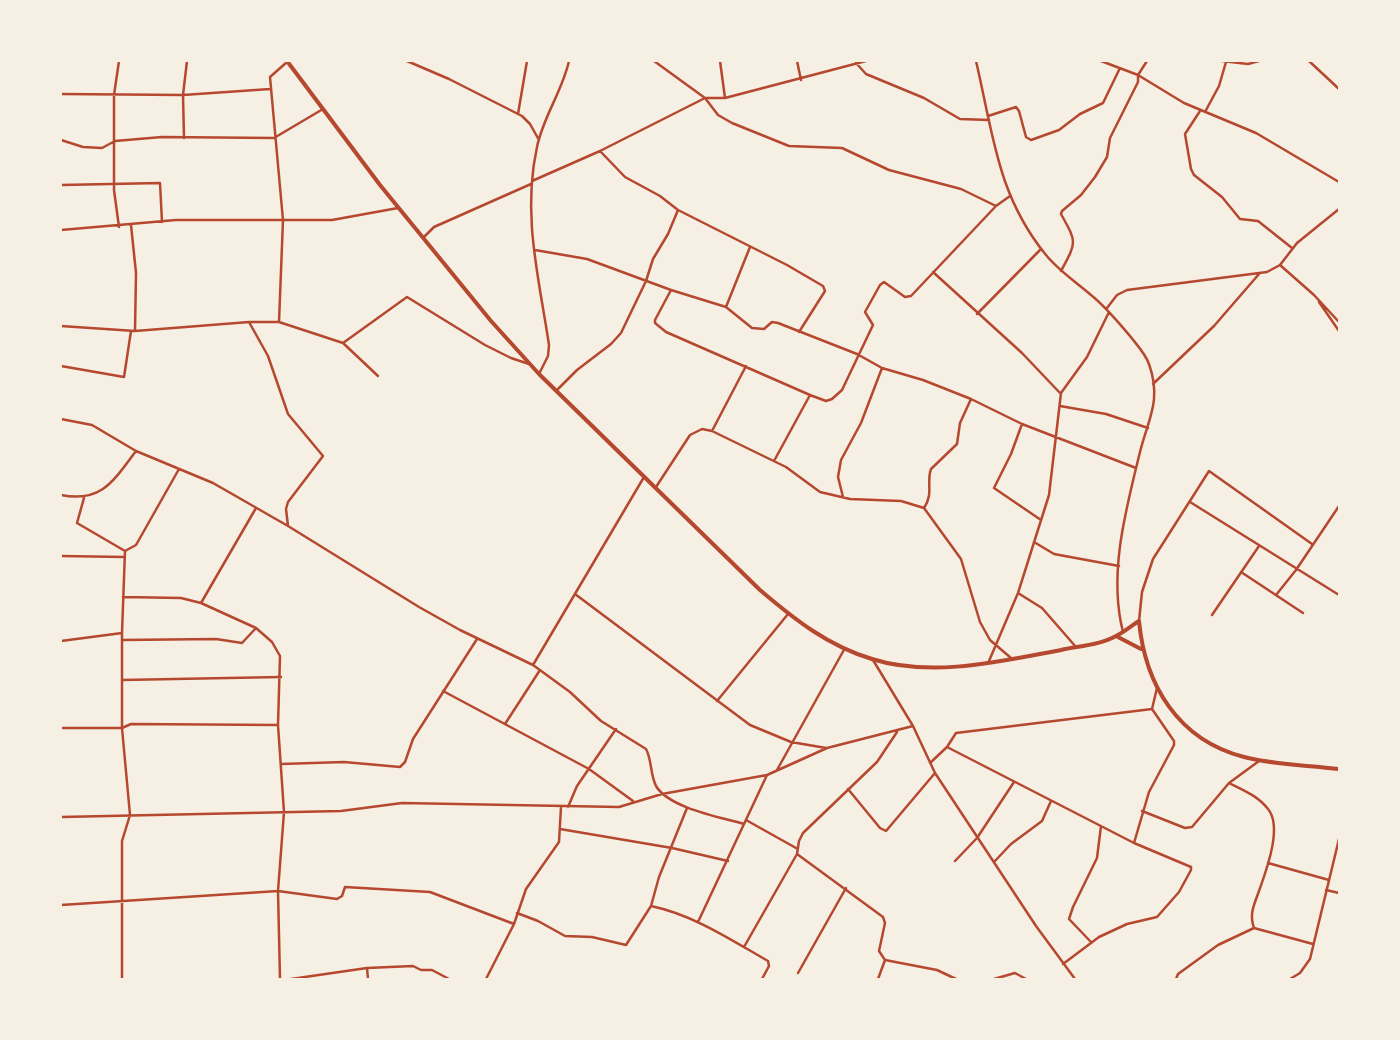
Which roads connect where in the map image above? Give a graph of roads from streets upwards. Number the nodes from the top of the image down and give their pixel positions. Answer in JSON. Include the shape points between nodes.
{"nodes":[{"id":1,"x":119,"y":61,"type":"edge"},
{"id":2,"x":187,"y":61,"type":"edge"},
{"id":3,"x":287,"y":61,"type":"edge"},
{"id":4,"x":407,"y":61,"type":"edge"},
{"id":5,"x":527,"y":61,"type":"edge"},
{"id":6,"x":569,"y":61,"type":"edge"},
{"id":7,"x":654,"y":61,"type":"edge"},
{"id":8,"x":720,"y":61,"type":"edge"},
{"id":9,"x":797,"y":61,"type":"edge"},
{"id":10,"x":866,"y":61,"type":"edge"},
{"id":11,"x":976,"y":61,"type":"edge"},
{"id":12,"x":1101,"y":61,"type":"edge"},
{"id":13,"x":1147,"y":61,"type":"edge"},
{"id":14,"x":1222,"y":61,"type":"edge"},
{"id":15,"x":1259,"y":61,"type":"edge"},
{"id":16,"x":1309,"y":61,"type":"edge"},
{"id":17,"x":1226,"y":62,"type":"junction"},
{"id":18,"x":856,"y":63,"type":"junction"},
{"id":19,"x":1120,"y":68,"type":"junction"},
{"id":20,"x":1138,"y":75,"type":"junction"},
{"id":21,"x":801,"y":80,"type":"junction"},
{"id":22,"x":270,"y":89,"type":"junction"},
{"id":23,"x":1339,"y":89,"type":"edge"},
{"id":24,"x":61,"y":94,"type":"edge"},
{"id":25,"x":183,"y":95,"type":"junction"},
{"id":26,"x":114,"y":96,"type":"junction"},
{"id":27,"x":705,"y":98,"type":"junction"},
{"id":28,"x":725,"y":98,"type":"junction"},
{"id":29,"x":323,"y":109,"type":"junction"},
{"id":30,"x":1200,"y":110,"type":"junction"},
{"id":31,"x":1205,"y":112,"type":"junction"},
{"id":32,"x":518,"y":115,"type":"junction"},
{"id":33,"x":988,"y":116,"type":"junction"},
{"id":34,"x":989,"y":120,"type":"junction"},
{"id":35,"x":184,"y":138,"type":"junction"},
{"id":36,"x":274,"y":138,"type":"junction"},
{"id":37,"x":61,"y":140,"type":"edge"},
{"id":38,"x":539,"y":140,"type":"junction"},
{"id":39,"x":115,"y":141,"type":"junction"},
{"id":40,"x":600,"y":151,"type":"junction"},
{"id":41,"x":531,"y":182,"type":"junction"},
{"id":42,"x":1339,"y":182,"type":"edge"},
{"id":43,"x":61,"y":185,"type":"edge"},
{"id":44,"x":114,"y":185,"type":"junction"},
{"id":45,"x":1010,"y":196,"type":"junction"},
{"id":46,"x":996,"y":206,"type":"junction"},
{"id":47,"x":398,"y":208,"type":"junction"},
{"id":48,"x":1339,"y":208,"type":"edge"},
{"id":49,"x":678,"y":210,"type":"junction"},
{"id":50,"x":284,"y":220,"type":"junction"},
{"id":51,"x":162,"y":222,"type":"junction"},
{"id":52,"x":132,"y":226,"type":"junction"},
{"id":53,"x":119,"y":227,"type":"junction"},
{"id":54,"x":61,"y":230,"type":"edge"},
{"id":55,"x":423,"y":238,"type":"junction"},
{"id":56,"x":750,"y":247,"type":"junction"},
{"id":57,"x":1041,"y":248,"type":"junction"},
{"id":58,"x":1292,"y":248,"type":"junction"},
{"id":59,"x":534,"y":250,"type":"junction"},
{"id":60,"x":1280,"y":265,"type":"junction"},
{"id":61,"x":1061,"y":271,"type":"junction"},
{"id":62,"x":933,"y":272,"type":"junction"},
{"id":63,"x":1260,"y":273,"type":"junction"},
{"id":64,"x":646,"y":281,"type":"junction"},
{"id":65,"x":671,"y":290,"type":"junction"},
{"id":66,"x":1314,"y":295,"type":"junction"},
{"id":67,"x":726,"y":307,"type":"junction"},
{"id":68,"x":1106,"y":309,"type":"junction"},
{"id":69,"x":1109,"y":312,"type":"junction"},
{"id":70,"x":977,"y":314,"type":"junction"},
{"id":71,"x":249,"y":322,"type":"junction"},
{"id":72,"x":279,"y":322,"type":"junction"},
{"id":73,"x":1339,"y":322,"type":"edge"},
{"id":74,"x":61,"y":326,"type":"edge"},
{"id":75,"x":133,"y":331,"type":"junction"},
{"id":76,"x":1339,"y":331,"type":"edge"},
{"id":77,"x":799,"y":332,"type":"junction"},
{"id":78,"x":342,"y":343,"type":"junction"},
{"id":79,"x":857,"y":354,"type":"junction"},
{"id":80,"x":532,"y":365,"type":"junction"},
{"id":81,"x":61,"y":366,"type":"edge"},
{"id":82,"x":746,"y":366,"type":"junction"},
{"id":83,"x":882,"y":368,"type":"junction"},
{"id":84,"x":540,"y":374,"type":"junction"},
{"id":85,"x":378,"y":376,"type":"dead end"},
{"id":86,"x":1152,"y":384,"type":"junction"},
{"id":87,"x":557,"y":390,"type":"junction"},
{"id":88,"x":1061,"y":393,"type":"junction"},
{"id":89,"x":810,"y":394,"type":"junction"},
{"id":90,"x":971,"y":399,"type":"junction"},
{"id":91,"x":1060,"y":406,"type":"junction"},
{"id":92,"x":61,"y":419,"type":"edge"},
{"id":93,"x":1022,"y":424,"type":"junction"},
{"id":94,"x":1148,"y":428,"type":"junction"},
{"id":95,"x":712,"y":430,"type":"junction"},
{"id":96,"x":1056,"y":437,"type":"junction"},
{"id":97,"x":136,"y":451,"type":"junction"},
{"id":98,"x":774,"y":462,"type":"junction"},
{"id":99,"x":1136,"y":468,"type":"junction"},
{"id":100,"x":179,"y":469,"type":"junction"},
{"id":101,"x":645,"y":476,"type":"junction"},
{"id":102,"x":656,"y":486,"type":"junction"},
{"id":103,"x":61,"y":495,"type":"edge"},
{"id":104,"x":843,"y":497,"type":"junction"},
{"id":105,"x":84,"y":498,"type":"junction"},
{"id":106,"x":1190,"y":502,"type":"junction"},
{"id":107,"x":1339,"y":506,"type":"edge"},
{"id":108,"x":256,"y":508,"type":"junction"},
{"id":109,"x":924,"y":508,"type":"junction"},
{"id":110,"x":1041,"y":520,"type":"junction"},
{"id":111,"x":288,"y":526,"type":"junction"},
{"id":112,"x":1034,"y":542,"type":"junction"},
{"id":113,"x":1312,"y":544,"type":"junction"},
{"id":114,"x":1259,"y":546,"type":"junction"},
{"id":115,"x":125,"y":552,"type":"junction"},
{"id":116,"x":61,"y":556,"type":"edge"},
{"id":117,"x":125,"y":557,"type":"junction"},
{"id":118,"x":1119,"y":566,"type":"junction"},
{"id":119,"x":1296,"y":570,"type":"junction"},
{"id":120,"x":1241,"y":572,"type":"junction"},
{"id":121,"x":1018,"y":593,"type":"junction"},
{"id":122,"x":575,"y":594,"type":"junction"},
{"id":123,"x":1339,"y":595,"type":"edge"},
{"id":124,"x":1276,"y":596,"type":"junction"},
{"id":125,"x":123,"y":598,"type":"junction"},
{"id":126,"x":201,"y":603,"type":"junction"},
{"id":127,"x":1303,"y":613,"type":"dead end"},
{"id":128,"x":788,"y":614,"type":"junction"},
{"id":129,"x":1212,"y":615,"type":"dead end"},
{"id":130,"x":1139,"y":621,"type":"junction"},
{"id":131,"x":256,"y":628,"type":"junction"},
{"id":132,"x":1123,"y":632,"type":"junction"},
{"id":133,"x":122,"y":633,"type":"junction"},
{"id":134,"x":1116,"y":636,"type":"junction"},
{"id":135,"x":477,"y":639,"type":"junction"},
{"id":136,"x":61,"y":640,"type":"edge"},
{"id":137,"x":122,"y":640,"type":"junction"},
{"id":138,"x":998,"y":645,"type":"junction"},
{"id":139,"x":1076,"y":647,"type":"junction"},
{"id":140,"x":845,"y":648,"type":"junction"},
{"id":141,"x":1141,"y":649,"type":"junction"},
{"id":142,"x":1011,"y":658,"type":"junction"},
{"id":143,"x":873,"y":660,"type":"junction"},
{"id":144,"x":990,"y":661,"type":"junction"},
{"id":145,"x":533,"y":665,"type":"junction"},
{"id":146,"x":540,"y":670,"type":"junction"},
{"id":147,"x":281,"y":676,"type":"junction"},
{"id":148,"x":122,"y":680,"type":"junction"},
{"id":149,"x":1157,"y":688,"type":"junction"},
{"id":150,"x":443,"y":691,"type":"junction"},
{"id":151,"x":717,"y":701,"type":"junction"},
{"id":152,"x":1152,"y":709,"type":"junction"},
{"id":153,"x":505,"y":724,"type":"junction"},
{"id":154,"x":278,"y":725,"type":"junction"},
{"id":155,"x":913,"y":726,"type":"junction"},
{"id":156,"x":61,"y":728,"type":"edge"},
{"id":157,"x":122,"y":728,"type":"junction"},
{"id":158,"x":616,"y":730,"type":"junction"},
{"id":159,"x":898,"y":730,"type":"junction"},
{"id":160,"x":792,"y":742,"type":"junction"},
{"id":161,"x":947,"y":747,"type":"junction"},
{"id":162,"x":827,"y":748,"type":"junction"},
{"id":163,"x":1260,"y":760,"type":"junction"},
{"id":164,"x":281,"y":764,"type":"junction"},
{"id":165,"x":930,"y":764,"type":"junction"},
{"id":166,"x":1339,"y":768,"type":"edge"},
{"id":167,"x":589,"y":769,"type":"junction"},
{"id":168,"x":776,"y":771,"type":"junction"},
{"id":169,"x":935,"y":773,"type":"junction"},
{"id":170,"x":767,"y":775,"type":"junction"},
{"id":171,"x":1014,"y":782,"type":"junction"},
{"id":172,"x":1229,"y":783,"type":"junction"},
{"id":173,"x":848,"y":789,"type":"junction"},
{"id":174,"x":662,"y":794,"type":"junction"},
{"id":175,"x":1051,"y":801,"type":"junction"},
{"id":176,"x":633,"y":802,"type":"junction"},
{"id":177,"x":561,"y":807,"type":"junction"},
{"id":178,"x":568,"y":807,"type":"junction"},
{"id":179,"x":687,"y":808,"type":"junction"},
{"id":180,"x":1142,"y":811,"type":"junction"},
{"id":181,"x":284,"y":812,"type":"junction"},
{"id":182,"x":61,"y":816,"type":"edge"},
{"id":183,"x":130,"y":816,"type":"junction"},
{"id":184,"x":746,"y":820,"type":"junction"},
{"id":185,"x":744,"y":824,"type":"junction"},
{"id":186,"x":1101,"y":826,"type":"junction"},
{"id":187,"x":560,"y":828,"type":"junction"},
{"id":188,"x":977,"y":838,"type":"junction"},
{"id":189,"x":1339,"y":839,"type":"edge"},
{"id":190,"x":1134,"y":843,"type":"junction"},
{"id":191,"x":672,"y":848,"type":"junction"},
{"id":192,"x":796,"y":848,"type":"junction"},
{"id":193,"x":797,"y":854,"type":"junction"},
{"id":194,"x":955,"y":860,"type":"dead end"},
{"id":195,"x":728,"y":861,"type":"junction"},
{"id":196,"x":994,"y":862,"type":"junction"},
{"id":197,"x":1268,"y":863,"type":"junction"},
{"id":198,"x":1329,"y":880,"type":"junction"},
{"id":199,"x":846,"y":888,"type":"junction"},
{"id":200,"x":278,"y":890,"type":"junction"},
{"id":201,"x":1326,"y":890,"type":"junction"},
{"id":202,"x":1339,"y":893,"type":"edge"},
{"id":203,"x":120,"y":902,"type":"junction"},
{"id":204,"x":61,"y":905,"type":"edge"},
{"id":205,"x":651,"y":906,"type":"junction"},
{"id":206,"x":517,"y":914,"type":"junction"},
{"id":207,"x":698,"y":922,"type":"junction"},
{"id":208,"x":514,"y":924,"type":"junction"},
{"id":209,"x":1254,"y":928,"type":"junction"},
{"id":210,"x":1091,"y":942,"type":"junction"},
{"id":211,"x":1313,"y":944,"type":"junction"},
{"id":212,"x":744,"y":947,"type":"junction"},
{"id":213,"x":885,"y":960,"type":"junction"},
{"id":214,"x":1064,"y":964,"type":"junction"},
{"id":215,"x":367,"y":968,"type":"junction"},
{"id":216,"x":798,"y":973,"type":"dead end"},
{"id":217,"x":122,"y":979,"type":"edge"},
{"id":218,"x":280,"y":979,"type":"edge"},
{"id":219,"x":291,"y":979,"type":"edge"},
{"id":220,"x":368,"y":979,"type":"edge"},
{"id":221,"x":449,"y":979,"type":"edge"},
{"id":222,"x":486,"y":979,"type":"edge"},
{"id":223,"x":762,"y":979,"type":"edge"},
{"id":224,"x":878,"y":979,"type":"edge"},
{"id":225,"x":956,"y":979,"type":"edge"},
{"id":226,"x":994,"y":979,"type":"edge"},
{"id":227,"x":1026,"y":979,"type":"edge"},
{"id":228,"x":1075,"y":979,"type":"edge"},
{"id":229,"x":1176,"y":979,"type":"edge"},
{"id":230,"x":1290,"y":979,"type":"edge"}],
"edges":[{"from":1,"to":26,"type":"street"},
{"from":2,"to":25,"type":"street"},
{"from":3,"to":22,"type":"street","via":[[270,78]]},
{"from":3,"to":29,"type":"street"},
{"from":4,"to":32,"type":"street","via":[[454,81]]},
{"from":5,"to":32,"type":"street"},
{"from":6,"to":38,"type":"street"},
{"from":7,"to":27,"type":"street"},
{"from":8,"to":28,"type":"street"},
{"from":9,"to":21,"type":"street"},
{"from":10,"to":18,"type":"street"},
{"from":11,"to":33,"type":"street"},
{"from":12,"to":19,"type":"street"},
{"from":13,"to":20,"type":"street"},
{"from":14,"to":17,"type":"street"},
{"from":15,"to":17,"type":"street","via":[[1248,64]]},
{"from":16,"to":23,"type":"street"},
{"from":17,"to":31,"type":"street","via":[[1219,86]]},
{"from":18,"to":21,"type":"street"},
{"from":18,"to":34,"type":"street","via":[[866,74],[924,98],[960,118]]},
{"from":19,"to":20,"type":"street"},
{"from":19,"to":33,"type":"street","via":[[1103,103],[1080,114],[1059,130],[1031,140],[1026,137],[1020,111],[1016,107]]},
{"from":20,"to":30,"type":"street"},
{"from":20,"to":61,"type":"street","via":[[1138,82],[1110,138],[1103,164],[1088,187],[1062,211],[1072,232],[1074,246]]},
{"from":21,"to":28,"type":"street"},
{"from":22,"to":25,"type":"street"},
{"from":22,"to":36,"type":"street"},
{"from":24,"to":26,"type":"street"},
{"from":25,"to":26,"type":"street"},
{"from":25,"to":35,"type":"street"},
{"from":26,"to":39,"type":"street"},
{"from":27,"to":28,"type":"street"},
{"from":27,"to":40,"type":"street"},
{"from":27,"to":46,"type":"street","via":[[718,115],[781,144],[842,148],[889,170],[961,189]]},
{"from":29,"to":36,"type":"street"},
{"from":29,"to":47,"type":"street"},
{"from":30,"to":31,"type":"street"},
{"from":30,"to":58,"type":"street","via":[[1185,134],[1194,175],[1222,197],[1240,218],[1258,221]]},
{"from":31,"to":42,"type":"street","via":[[1256,133]]},
{"from":32,"to":38,"type":"street","via":[[527,120]]},
{"from":33,"to":34,"type":"street"},
{"from":34,"to":45,"type":"street","via":[[1000,172]]},
{"from":35,"to":36,"type":"street"},
{"from":35,"to":39,"type":"street"},
{"from":36,"to":50,"type":"street"},
{"from":37,"to":39,"type":"street","via":[[83,147],[102,148]]},
{"from":38,"to":41,"type":"street"},
{"from":39,"to":44,"type":"street"},
{"from":40,"to":41,"type":"street"},
{"from":40,"to":49,"type":"street","via":[[625,177]]},
{"from":41,"to":55,"type":"street","via":[[434,227]]},
{"from":41,"to":59,"type":"street"},
{"from":43,"to":44,"type":"street"},
{"from":44,"to":51,"type":"street","via":[[160,183]]},
{"from":44,"to":53,"type":"street"},
{"from":45,"to":46,"type":"street"},
{"from":45,"to":57,"type":"street"},
{"from":46,"to":62,"type":"street"},
{"from":47,"to":50,"type":"street","via":[[332,220]]},
{"from":47,"to":55,"type":"street"},
{"from":48,"to":58,"type":"street"},
{"from":49,"to":56,"type":"street"},
{"from":49,"to":64,"type":"street","via":[[652,260]]},
{"from":50,"to":51,"type":"street"},
{"from":50,"to":72,"type":"street"},
{"from":51,"to":52,"type":"street"},
{"from":52,"to":53,"type":"street"},
{"from":52,"to":75,"type":"street","via":[[136,273]]},
{"from":53,"to":54,"type":"street"},
{"from":55,"to":80,"type":"street","via":[[468,295]]},
{"from":56,"to":67,"type":"street"},
{"from":56,"to":77,"type":"street","via":[[825,288]]},
{"from":57,"to":61,"type":"street"},
{"from":57,"to":70,"type":"street"},
{"from":58,"to":60,"type":"street"},
{"from":59,"to":64,"type":"street","via":[[588,259]]},
{"from":59,"to":84,"type":"street","via":[[549,344]]},
{"from":60,"to":63,"type":"street"},
{"from":60,"to":66,"type":"street"},
{"from":61,"to":68,"type":"street"},
{"from":62,"to":70,"type":"street"},
{"from":62,"to":79,"type":"street","via":[[908,298],[884,282],[880,285],[865,312],[873,325]]},
{"from":63,"to":68,"type":"street","via":[[1127,290]]},
{"from":63,"to":86,"type":"street","via":[[1214,326]]},
{"from":64,"to":65,"type":"street"},
{"from":64,"to":87,"type":"street","via":[[616,339]]},
{"from":65,"to":67,"type":"street"},
{"from":65,"to":82,"type":"street","via":[[655,320],[658,327]]},
{"from":66,"to":73,"type":"street"},
{"from":66,"to":76,"type":"street"},
{"from":67,"to":77,"type":"street","via":[[752,328],[764,329],[774,322]]},
{"from":68,"to":69,"type":"street"},
{"from":69,"to":86,"type":"street","via":[[1143,352],[1149,364]]},
{"from":69,"to":88,"type":"street","via":[[1087,357]]},
{"from":70,"to":88,"type":"street"},
{"from":71,"to":72,"type":"street"},
{"from":71,"to":75,"type":"street"},
{"from":71,"to":111,"type":"street","via":[[268,356],[288,414],[323,456],[288,502]]},
{"from":72,"to":78,"type":"street"},
{"from":74,"to":75,"type":"street"},
{"from":75,"to":81,"type":"street","via":[[124,376]]},
{"from":77,"to":79,"type":"street"},
{"from":78,"to":80,"type":"street","via":[[407,297],[503,354]]},
{"from":78,"to":85,"type":"street"},
{"from":79,"to":83,"type":"street"},
{"from":79,"to":89,"type":"street","via":[[838,394],[826,400]]},
{"from":80,"to":84,"type":"street"},
{"from":82,"to":89,"type":"street"},
{"from":82,"to":95,"type":"street"},
{"from":83,"to":90,"type":"street"},
{"from":83,"to":104,"type":"street","via":[[859,428],[841,460],[838,477]]},
{"from":84,"to":87,"type":"street"},
{"from":86,"to":94,"type":"street","via":[[1154,408]]},
{"from":87,"to":101,"type":"street"},
{"from":88,"to":91,"type":"street"},
{"from":89,"to":98,"type":"street"},
{"from":90,"to":93,"type":"street"},
{"from":90,"to":109,"type":"street","via":[[960,423],[957,444],[931,469],[931,495]]},
{"from":91,"to":94,"type":"street","via":[[1106,414]]},
{"from":91,"to":96,"type":"street"},
{"from":92,"to":97,"type":"street","via":[[92,425]]},
{"from":93,"to":96,"type":"street"},
{"from":93,"to":110,"type":"street","via":[[994,488]]},
{"from":94,"to":99,"type":"street"},
{"from":95,"to":98,"type":"street"},
{"from":95,"to":102,"type":"street","via":[[702,428],[690,435]]},
{"from":96,"to":99,"type":"street"},
{"from":96,"to":110,"type":"street","via":[[1051,485]]},
{"from":97,"to":100,"type":"street"},
{"from":97,"to":105,"type":"street","via":[[109,486]]},
{"from":98,"to":104,"type":"street","via":[[820,492]]},
{"from":99,"to":118,"type":"street"},
{"from":100,"to":108,"type":"street"},
{"from":100,"to":115,"type":"street","via":[[136,545]]},
{"from":101,"to":102,"type":"street"},
{"from":101,"to":122,"type":"street"},
{"from":102,"to":128,"type":"street"},
{"from":103,"to":105,"type":"street"},
{"from":104,"to":109,"type":"street","via":[[901,501]]},
{"from":105,"to":115,"type":"street","via":[[77,524]]},
{"from":106,"to":113,"type":"street","via":[[1209,471]]},
{"from":106,"to":114,"type":"street"},
{"from":106,"to":130,"type":"street","via":[[1153,559],[1142,592]]},
{"from":107,"to":113,"type":"street"},
{"from":108,"to":111,"type":"street"},
{"from":108,"to":126,"type":"street"},
{"from":109,"to":138,"type":"street","via":[[961,559],[980,622],[990,640]]},
{"from":110,"to":112,"type":"street"},
{"from":111,"to":135,"type":"street"},
{"from":112,"to":118,"type":"street","via":[[1054,554]]},
{"from":112,"to":121,"type":"street"},
{"from":113,"to":119,"type":"street"},
{"from":114,"to":119,"type":"street"},
{"from":114,"to":120,"type":"street"},
{"from":115,"to":117,"type":"street"},
{"from":116,"to":117,"type":"street"},
{"from":117,"to":125,"type":"street"},
{"from":118,"to":132,"type":"street","via":[[1117,610]]},
{"from":119,"to":123,"type":"street"},
{"from":119,"to":124,"type":"street"},
{"from":120,"to":124,"type":"street"},
{"from":120,"to":129,"type":"street"},
{"from":121,"to":138,"type":"street"},
{"from":121,"to":139,"type":"street","via":[[1042,608]]},
{"from":122,"to":145,"type":"street"},
{"from":122,"to":151,"type":"street"},
{"from":124,"to":127,"type":"street"},
{"from":125,"to":126,"type":"street","via":[[181,598]]},
{"from":125,"to":133,"type":"street"},
{"from":126,"to":131,"type":"street"},
{"from":128,"to":140,"type":"street","via":[[821,637]]},
{"from":128,"to":151,"type":"street"},
{"from":130,"to":132,"type":"street"},
{"from":130,"to":141,"type":"street"},
{"from":131,"to":137,"type":"street","via":[[242,643],[216,639]]},
{"from":131,"to":147,"type":"street","via":[[272,642],[280,656]]},
{"from":132,"to":134,"type":"street"},
{"from":133,"to":136,"type":"street"},
{"from":133,"to":137,"type":"street"},
{"from":134,"to":139,"type":"street"},
{"from":134,"to":141,"type":"street"},
{"from":135,"to":145,"type":"street"},
{"from":135,"to":150,"type":"street"},
{"from":137,"to":148,"type":"street"},
{"from":138,"to":142,"type":"street"},
{"from":138,"to":144,"type":"street"},
{"from":139,"to":142,"type":"street"},
{"from":140,"to":143,"type":"street"},
{"from":140,"to":160,"type":"street"},
{"from":141,"to":149,"type":"street"},
{"from":142,"to":144,"type":"street"},
{"from":143,"to":144,"type":"street","via":[[929,667]]},
{"from":143,"to":155,"type":"street"},
{"from":145,"to":146,"type":"street"},
{"from":146,"to":153,"type":"street"},
{"from":146,"to":158,"type":"street"},
{"from":147,"to":148,"type":"street"},
{"from":147,"to":154,"type":"street"},
{"from":148,"to":157,"type":"street"},
{"from":149,"to":152,"type":"street"},
{"from":149,"to":163,"type":"street","via":[[1172,712],[1203,739],[1228,752]]},
{"from":150,"to":153,"type":"street"},
{"from":150,"to":164,"type":"street","via":[[400,768],[344,762]]},
{"from":151,"to":160,"type":"street","via":[[750,725]]},
{"from":152,"to":161,"type":"street","via":[[956,733]]},
{"from":152,"to":180,"type":"street","via":[[1174,745]]},
{"from":153,"to":167,"type":"street"},
{"from":154,"to":157,"type":"street","via":[[130,724]]},
{"from":154,"to":164,"type":"street"},
{"from":155,"to":159,"type":"street"},
{"from":155,"to":165,"type":"street"},
{"from":156,"to":157,"type":"street"},
{"from":157,"to":183,"type":"street"},
{"from":158,"to":167,"type":"street"},
{"from":158,"to":174,"type":"street","via":[[646,749],[652,774]]},
{"from":159,"to":162,"type":"street"},
{"from":159,"to":173,"type":"street","via":[[876,762]]},
{"from":160,"to":162,"type":"street"},
{"from":160,"to":168,"type":"street"},
{"from":161,"to":165,"type":"street"},
{"from":161,"to":171,"type":"street"},
{"from":162,"to":168,"type":"street"},
{"from":163,"to":166,"type":"street"},
{"from":163,"to":172,"type":"street"},
{"from":164,"to":181,"type":"street"},
{"from":165,"to":169,"type":"street"},
{"from":167,"to":176,"type":"street"},
{"from":167,"to":178,"type":"street"},
{"from":168,"to":170,"type":"street"},
{"from":169,"to":173,"type":"street","via":[[886,831]]},
{"from":169,"to":188,"type":"street"},
{"from":170,"to":174,"type":"street"},
{"from":170,"to":184,"type":"street"},
{"from":171,"to":175,"type":"street"},
{"from":171,"to":188,"type":"street"},
{"from":172,"to":180,"type":"street","via":[[1192,827],[1185,828]]},
{"from":172,"to":197,"type":"street","via":[[1256,797],[1272,816],[1273,836]]},
{"from":173,"to":192,"type":"street","via":[[803,833]]},
{"from":174,"to":176,"type":"street"},
{"from":174,"to":179,"type":"street"},
{"from":175,"to":186,"type":"street"},
{"from":175,"to":196,"type":"street","via":[[1042,821],[1011,844]]},
{"from":176,"to":178,"type":"street","via":[[606,808]]},
{"from":177,"to":178,"type":"street"},
{"from":177,"to":181,"type":"street","via":[[415,803],[340,811]]},
{"from":177,"to":187,"type":"street"},
{"from":179,"to":185,"type":"street"},
{"from":179,"to":191,"type":"street"},
{"from":180,"to":190,"type":"street"},
{"from":181,"to":183,"type":"street"},
{"from":181,"to":200,"type":"street"},
{"from":182,"to":183,"type":"street"},
{"from":183,"to":203,"type":"street","via":[[122,841]]},
{"from":184,"to":185,"type":"street"},
{"from":184,"to":192,"type":"street"},
{"from":185,"to":195,"type":"street"},
{"from":186,"to":190,"type":"street"},
{"from":186,"to":210,"type":"street","via":[[1097,858],[1069,919]]},
{"from":187,"to":191,"type":"street"},
{"from":187,"to":206,"type":"street","via":[[558,842],[526,889]]},
{"from":188,"to":194,"type":"street"},
{"from":188,"to":196,"type":"street"},
{"from":189,"to":198,"type":"street"},
{"from":190,"to":210,"type":"street","via":[[1188,865],[1191,870],[1179,892],[1157,917],[1127,924]]},
{"from":191,"to":195,"type":"street"},
{"from":191,"to":205,"type":"street"},
{"from":192,"to":193,"type":"street"},
{"from":193,"to":199,"type":"street"},
{"from":193,"to":212,"type":"street"},
{"from":195,"to":207,"type":"street"},
{"from":196,"to":214,"type":"street"},
{"from":197,"to":198,"type":"street"},
{"from":197,"to":209,"type":"street","via":[[1252,911]]},
{"from":198,"to":201,"type":"street"},
{"from":199,"to":213,"type":"street","via":[[883,917],[885,923],[879,951]]},
{"from":199,"to":216,"type":"street"},
{"from":200,"to":203,"type":"street"},
{"from":200,"to":208,"type":"street","via":[[337,899],[346,887],[424,891]]},
{"from":200,"to":218,"type":"street"},
{"from":201,"to":202,"type":"street"},
{"from":201,"to":211,"type":"street"},
{"from":203,"to":204,"type":"street"},
{"from":203,"to":217,"type":"street"},
{"from":205,"to":206,"type":"street","via":[[629,943],[622,946],[592,937],[565,936]]},
{"from":205,"to":207,"type":"street"},
{"from":206,"to":208,"type":"street"},
{"from":207,"to":212,"type":"street"},
{"from":208,"to":222,"type":"street"},
{"from":209,"to":211,"type":"street"},
{"from":209,"to":229,"type":"street","via":[[1218,945],[1178,974]]},
{"from":210,"to":214,"type":"street"},
{"from":211,"to":230,"type":"street","via":[[1306,967]]},
{"from":212,"to":223,"type":"street","via":[[770,964]]},
{"from":213,"to":224,"type":"street"},
{"from":213,"to":225,"type":"street","via":[[930,968]]},
{"from":214,"to":228,"type":"street"},
{"from":215,"to":219,"type":"street"},
{"from":215,"to":220,"type":"street"},
{"from":215,"to":221,"type":"street","via":[[413,966],[432,970]]},
{"from":226,"to":227,"type":"street","via":[[1015,973]]}]}
